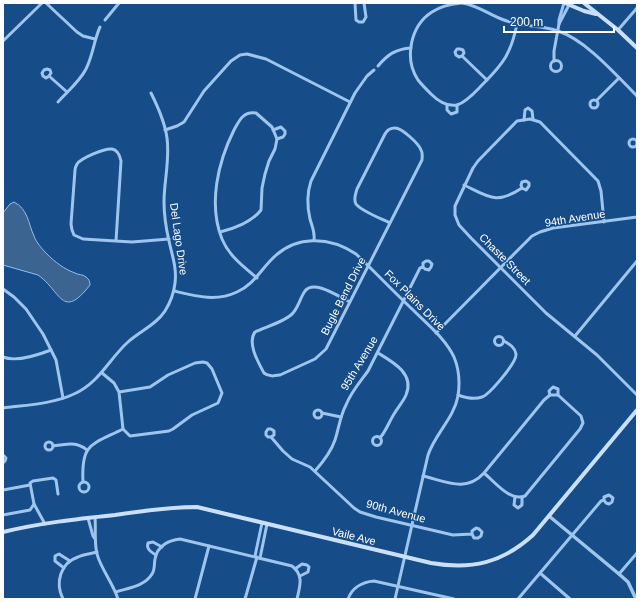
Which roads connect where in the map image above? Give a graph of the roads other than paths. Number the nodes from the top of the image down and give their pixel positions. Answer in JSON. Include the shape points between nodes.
{"nodes":[{"id":1,"x":42,"y":3,"type":"edge"},
{"id":2,"x":46,"y":3,"type":"edge"},
{"id":3,"x":119,"y":3,"type":"edge"},
{"id":4,"x":355,"y":3,"type":"edge"},
{"id":5,"x":364,"y":3,"type":"edge"},
{"id":6,"x":461,"y":3,"type":"edge"},
{"id":7,"x":567,"y":3,"type":"edge"},
{"id":8,"x":584,"y":3,"type":"edge"},
{"id":9,"x":637,"y":8,"type":"edge"},
{"id":10,"x":596,"y":14,"type":"junction"},
{"id":11,"x":105,"y":20,"type":"dead end"},
{"id":12,"x":517,"y":24,"type":"junction"},
{"id":13,"x":559,"y":24,"type":"junction"},
{"id":14,"x":100,"y":27,"type":"dead end"},
{"id":15,"x":618,"y":30,"type":"junction"},
{"id":16,"x":558,"y":31,"type":"junction"},
{"id":17,"x":95,"y":39,"type":"junction"},
{"id":18,"x":3,"y":41,"type":"edge"},
{"id":19,"x":411,"y":48,"type":"junction"},
{"id":20,"x":637,"y":48,"type":"edge"},
{"id":21,"x":462,"y":56,"type":"dead end"},
{"id":22,"x":554,"y":61,"type":"dead end"},
{"id":23,"x":378,"y":66,"type":"dead end"},
{"id":24,"x":374,"y":70,"type":"dead end"},
{"id":25,"x":50,"y":76,"type":"dead end"},
{"id":26,"x":619,"y":78,"type":"junction"},
{"id":27,"x":487,"y":80,"type":"junction"},
{"id":28,"x":67,"y":92,"type":"junction"},
{"id":29,"x":151,"y":93,"type":"dead end"},
{"id":30,"x":637,"y":96,"type":"edge"},
{"id":31,"x":597,"y":100,"type":"dead end"},
{"id":32,"x":58,"y":102,"type":"dead end"},
{"id":33,"x":350,"y":102,"type":"junction"},
{"id":34,"x":447,"y":105,"type":"junction"},
{"id":35,"x":457,"y":105,"type":"junction"},
{"id":36,"x":533,"y":119,"type":"junction"},
{"id":37,"x":524,"y":120,"type":"junction"},
{"id":38,"x":165,"y":130,"type":"junction"},
{"id":39,"x":274,"y":130,"type":"junction"},
{"id":40,"x":277,"y":139,"type":"junction"},
{"id":41,"x":464,"y":185,"type":"junction"},
{"id":42,"x":522,"y":188,"type":"dead end"},
{"id":43,"x":637,"y":218,"type":"edge"},
{"id":44,"x":604,"y":222,"type":"junction"},
{"id":45,"x":390,"y":223,"type":"junction"},
{"id":46,"x":220,"y":232,"type":"junction"},
{"id":47,"x":169,"y":239,"type":"junction"},
{"id":48,"x":116,"y":240,"type":"junction"},
{"id":49,"x":314,"y":240,"type":"junction"},
{"id":50,"x":637,"y":261,"type":"edge"},
{"id":51,"x":368,"y":266,"type":"junction"},
{"id":52,"x":423,"y":267,"type":"dead end"},
{"id":53,"x":502,"y":268,"type":"junction"},
{"id":54,"x":256,"y":278,"type":"junction"},
{"id":55,"x":3,"y":289,"type":"edge"},
{"id":56,"x":174,"y":291,"type":"junction"},
{"id":57,"x":403,"y":301,"type":"junction"},
{"id":58,"x":350,"y":302,"type":"junction"},
{"id":59,"x":436,"y":333,"type":"junction"},
{"id":60,"x":575,"y":336,"type":"junction"},
{"id":61,"x":504,"y":341,"type":"dead end"},
{"id":62,"x":51,"y":350,"type":"junction"},
{"id":63,"x":378,"y":353,"type":"junction"},
{"id":64,"x":3,"y":357,"type":"edge"},
{"id":65,"x":102,"y":373,"type":"junction"},
{"id":66,"x":119,"y":392,"type":"junction"},
{"id":67,"x":458,"y":395,"type":"junction"},
{"id":68,"x":550,"y":395,"type":"junction"},
{"id":69,"x":556,"y":395,"type":"junction"},
{"id":70,"x":637,"y":395,"type":"edge"},
{"id":71,"x":63,"y":398,"type":"junction"},
{"id":72,"x":3,"y":408,"type":"edge"},
{"id":73,"x":637,"y":410,"type":"edge"},
{"id":74,"x":322,"y":414,"type":"dead end"},
{"id":75,"x":341,"y":418,"type":"junction"},
{"id":76,"x":123,"y":429,"type":"junction"},
{"id":77,"x":272,"y":437,"type":"dead end"},
{"id":78,"x":380,"y":438,"type":"dead end"},
{"id":79,"x":53,"y":446,"type":"dead end"},
{"id":80,"x":87,"y":450,"type":"junction"},
{"id":81,"x":3,"y":455,"type":"edge"},
{"id":82,"x":3,"y":463,"type":"edge"},
{"id":83,"x":315,"y":471,"type":"junction"},
{"id":84,"x":484,"y":473,"type":"junction"},
{"id":85,"x":423,"y":476,"type":"junction"},
{"id":86,"x":83,"y":482,"type":"dead end"},
{"id":87,"x":30,"y":485,"type":"junction"},
{"id":88,"x":3,"y":490,"type":"edge"},
{"id":89,"x":58,"y":494,"type":"dead end"},
{"id":90,"x":515,"y":497,"type":"junction"},
{"id":91,"x":522,"y":497,"type":"junction"},
{"id":92,"x":604,"y":500,"type":"dead end"},
{"id":93,"x":34,"y":504,"type":"junction"},
{"id":94,"x":3,"y":515,"type":"edge"},
{"id":95,"x":549,"y":516,"type":"junction"},
{"id":96,"x":95,"y":517,"type":"junction"},
{"id":97,"x":88,"y":518,"type":"junction"},
{"id":98,"x":262,"y":523,"type":"junction"},
{"id":99,"x":45,"y":524,"type":"junction"},
{"id":100,"x":267,"y":524,"type":"junction"},
{"id":101,"x":412,"y":525,"type":"junction"},
{"id":102,"x":3,"y":532,"type":"edge"},
{"id":103,"x":472,"y":534,"type":"dead end"},
{"id":104,"x":572,"y":535,"type":"junction"},
{"id":105,"x":95,"y":539,"type":"junction"},
{"id":106,"x":162,"y":546,"type":"junction"},
{"id":107,"x":209,"y":546,"type":"junction"},
{"id":108,"x":96,"y":552,"type":"junction"},
{"id":109,"x":637,"y":552,"type":"edge"},
{"id":110,"x":156,"y":555,"type":"junction"},
{"id":111,"x":257,"y":557,"type":"junction"},
{"id":112,"x":404,"y":558,"type":"junction"},
{"id":113,"x":70,"y":561,"type":"junction"},
{"id":114,"x":64,"y":568,"type":"junction"},
{"id":115,"x":295,"y":568,"type":"junction"},
{"id":116,"x":540,"y":574,"type":"junction"},
{"id":117,"x":619,"y":574,"type":"junction"},
{"id":118,"x":300,"y":576,"type":"junction"},
{"id":119,"x":398,"y":586,"type":"junction"},
{"id":120,"x":116,"y":592,"type":"junction"},
{"id":121,"x":63,"y":599,"type":"edge"},
{"id":122,"x":118,"y":599,"type":"edge"},
{"id":123,"x":195,"y":599,"type":"edge"},
{"id":124,"x":245,"y":599,"type":"edge"},
{"id":125,"x":297,"y":599,"type":"edge"},
{"id":126,"x":348,"y":599,"type":"edge"},
{"id":127,"x":395,"y":599,"type":"edge"},
{"id":128,"x":454,"y":599,"type":"edge"},
{"id":129,"x":518,"y":599,"type":"edge"},
{"id":130,"x":570,"y":599,"type":"edge"},
{"id":131,"x":636,"y":599,"type":"edge"}],
"edges":[{"from":1,"to":18,"type":"street"},
{"from":2,"to":17,"type":"street","via":[[77,32]]},
{"from":3,"to":11,"type":"street"},
{"from":4,"to":5,"type":"street","via":[[356,20],[363,22],[366,17]]},
{"from":6,"to":12,"type":"street"},
{"from":6,"to":19,"type":"street","via":[[444,6],[431,12],[417,28]]},
{"from":7,"to":10,"type":"main road"},
{"from":7,"to":13,"type":"street"},
{"from":7,"to":13,"type":"street"},
{"from":8,"to":10,"type":"main road"},
{"from":9,"to":15,"type":"street"},
{"from":10,"to":15,"type":"main road"},
{"from":12,"to":16,"type":"street"},
{"from":12,"to":27,"type":"street","via":[[510,52]]},
{"from":13,"to":16,"type":"street"},
{"from":14,"to":17,"type":"street"},
{"from":15,"to":20,"type":"main road"},
{"from":16,"to":22,"type":"street"},
{"from":16,"to":26,"type":"street","via":[[587,48]]},
{"from":17,"to":28,"type":"street","via":[[85,71]]},
{"from":19,"to":23,"type":"street","via":[[400,49],[390,54]]},
{"from":19,"to":34,"type":"street","via":[[410,59],[418,79],[434,97]]},
{"from":21,"to":27,"type":"street"},
{"from":24,"to":33,"type":"street","via":[[360,84]]},
{"from":25,"to":28,"type":"street"},
{"from":26,"to":30,"type":"street"},
{"from":26,"to":31,"type":"street"},
{"from":27,"to":35,"type":"street"},
{"from":28,"to":32,"type":"street"},
{"from":29,"to":38,"type":"street","name":"Del Lago Drive"},
{"from":33,"to":38,"type":"street","via":[[266,59],[246,54],[231,61],[204,91],[184,122]]},
{"from":33,"to":49,"type":"street","via":[[310,186],[308,209],[314,229]]},
{"from":34,"to":35,"type":"street"},
{"from":34,"to":35,"type":"street","via":[[447,110],[451,114],[456,112]]},
{"from":36,"to":37,"type":"street","name":"Chaste Street"},
{"from":36,"to":37,"type":"street","name":"Chaste Street","via":[[532,111],[528,108],[525,110]]},
{"from":36,"to":44,"type":"street","name":"Chaste Street","via":[[540,122],[598,181]]},
{"from":37,"to":41,"type":"street","name":"Chaste Street","via":[[517,122],[478,161]]},
{"from":38,"to":47,"type":"street","name":"Del Lago Drive","via":[[168,153],[164,201]]},
{"from":39,"to":40,"type":"street"},
{"from":39,"to":40,"type":"street","via":[[281,127],[285,131],[283,137]]},
{"from":39,"to":46,"type":"street","via":[[259,115],[252,112],[241,118],[237,125],[220,166],[216,200]]},
{"from":40,"to":46,"type":"street","via":[[265,174],[261,210],[233,228]]},
{"from":41,"to":42,"type":"street","via":[[493,198],[508,196]]},
{"from":41,"to":53,"type":"street","name":"Chaste Street","via":[[455,206],[457,220],[471,238]]},
{"from":43,"to":44,"type":"street","name":"94th Avenue"},
{"from":44,"to":53,"type":"street","name":"94th Avenue","via":[[540,232],[532,236]]},
{"from":45,"to":45,"type":"street","name":"Bugle Bend Drive","via":[[361,208],[356,204],[355,198],[357,188],[384,134],[395,128],[402,130],[423,155]]},
{"from":45,"to":51,"type":"street","name":"Bugle Bend Drive"},
{"from":46,"to":54,"type":"street","via":[[231,254]]},
{"from":47,"to":48,"type":"street","via":[[141,242]]},
{"from":47,"to":56,"type":"street","name":"Del Lago Drive","via":[[175,263]]},
{"from":48,"to":48,"type":"street","via":[[120,156],[112,149],[89,156],[78,163],[75,170],[72,230],[79,238]]},
{"from":49,"to":51,"type":"street","name":"Fox Plains Drive","via":[[343,246]]},
{"from":49,"to":54,"type":"street","name":"Fox Plains Drive","via":[[304,241],[282,250]]},
{"from":50,"to":60,"type":"street"},
{"from":51,"to":57,"type":"street","name":"Fox Plains Drive"},
{"from":51,"to":58,"type":"street","name":"Bugle Bend Drive"},
{"from":52,"to":57,"type":"street","name":"95th Avenue","via":[[420,268]]},
{"from":53,"to":59,"type":"street","name":"94th Avenue"},
{"from":53,"to":60,"type":"street","name":"Chaste Street","via":[[546,313]]},
{"from":54,"to":56,"type":"street","name":"Fox Plains Drive","via":[[242,289],[221,297],[196,296]]},
{"from":55,"to":62,"type":"street","via":[[26,308]]},
{"from":56,"to":65,"type":"street","name":"Del Lago Drive","via":[[160,317],[128,342]]},
{"from":57,"to":59,"type":"street","name":"Fox Plains Drive"},
{"from":57,"to":63,"type":"street","name":"95th Avenue"},
{"from":58,"to":58,"type":"street","name":"Bugle Bend Drive","via":[[321,288],[310,287],[304,292],[300,303],[290,316],[255,332],[252,339],[253,348],[264,373],[280,375],[323,353]]},
{"from":59,"to":67,"type":"street","name":"Fox Plains Drive","via":[[450,349],[454,358],[459,374]]},
{"from":60,"to":70,"type":"street","name":"Chaste Street"},
{"from":61,"to":67,"type":"street","via":[[513,348],[516,357],[489,394],[471,399]]},
{"from":62,"to":64,"type":"street","via":[[35,356],[12,359]]},
{"from":62,"to":71,"type":"street","via":[[56,360]]},
{"from":63,"to":75,"type":"street","name":"95th Avenue","via":[[351,394]]},
{"from":63,"to":78,"type":"street","via":[[401,369],[406,375],[408,386],[406,397]]},
{"from":65,"to":66,"type":"street","via":[[114,383]]},
{"from":65,"to":71,"type":"street","name":"Del Lago Drive","via":[[82,390]]},
{"from":66,"to":76,"type":"street"},
{"from":66,"to":76,"type":"street","via":[[150,387],[168,375],[203,362],[212,369],[222,393],[218,402],[192,414],[169,431],[130,436]]},
{"from":67,"to":85,"type":"street","name":"Fox Plains Drive","via":[[453,410],[430,449]]},
{"from":68,"to":69,"type":"street"},
{"from":68,"to":69,"type":"street","via":[[549,391],[553,387],[558,389]]},
{"from":68,"to":84,"type":"street"},
{"from":69,"to":91,"type":"street","via":[[581,416],[582,426]]},
{"from":71,"to":72,"type":"street","name":"Del Lago Drive"},
{"from":73,"to":95,"type":"main road","name":"Vaile Ave"},
{"from":74,"to":75,"type":"street"},
{"from":75,"to":83,"type":"street","name":"95th Avenue","via":[[330,453]]},
{"from":76,"to":80,"type":"street","via":[[95,443]]},
{"from":77,"to":83,"type":"street","name":"90th Avenue","via":[[292,459]]},
{"from":79,"to":80,"type":"street","via":[[72,444]]},
{"from":80,"to":86,"type":"street","via":[[82,463]]},
{"from":81,"to":82,"type":"street","via":[[6,458]]},
{"from":83,"to":101,"type":"street","name":"90th Avenue","via":[[360,512]]},
{"from":84,"to":85,"type":"street","via":[[476,481],[461,485]]},
{"from":84,"to":90,"type":"street"},
{"from":85,"to":101,"type":"street","name":"Fox Plains Drive"},
{"from":87,"to":88,"type":"street"},
{"from":87,"to":89,"type":"street","via":[[34,481],[53,478],[56,480]]},
{"from":87,"to":93,"type":"street"},
{"from":90,"to":91,"type":"street"},
{"from":90,"to":91,"type":"street","via":[[514,506],[518,508],[522,505]]},
{"from":92,"to":104,"type":"street"},
{"from":93,"to":94,"type":"street","via":[[30,510]]},
{"from":93,"to":99,"type":"street"},
{"from":95,"to":104,"type":"street"},
{"from":95,"to":112,"type":"main road","name":"Vaile Ave","via":[[533,535],[517,548],[485,563],[447,566]]},
{"from":96,"to":97,"type":"main road","name":"Vaile Ave"},
{"from":96,"to":98,"type":"main road","name":"Vaile Ave","via":[[197,507]]},
{"from":96,"to":105,"type":"street"},
{"from":97,"to":99,"type":"main road","name":"Vaile Ave"},
{"from":97,"to":105,"type":"street"},
{"from":98,"to":100,"type":"main road","name":"Vaile Ave"},
{"from":98,"to":111,"type":"street"},
{"from":99,"to":102,"type":"main road","name":"Vaile Ave"},
{"from":100,"to":111,"type":"street"},
{"from":100,"to":112,"type":"main road","name":"Vaile Ave"},
{"from":101,"to":103,"type":"street","name":"90th Avenue","via":[[458,535]]},
{"from":101,"to":112,"type":"street","name":"Fox Plains Drive"},
{"from":104,"to":116,"type":"street"},
{"from":104,"to":117,"type":"street"},
{"from":105,"to":108,"type":"street"},
{"from":106,"to":107,"type":"street","via":[[180,539]]},
{"from":106,"to":110,"type":"street"},
{"from":106,"to":110,"type":"street","via":[[148,543],[149,550]]},
{"from":107,"to":111,"type":"street"},
{"from":107,"to":123,"type":"street"},
{"from":108,"to":113,"type":"street"},
{"from":108,"to":120,"type":"street"},
{"from":109,"to":117,"type":"street"},
{"from":110,"to":120,"type":"street","via":[[152,574],[147,579]]},
{"from":111,"to":115,"type":"street"},
{"from":111,"to":124,"type":"street"},
{"from":112,"to":119,"type":"street","name":"Fox Plains Drive"},
{"from":113,"to":114,"type":"street"},
{"from":113,"to":114,"type":"street","via":[[62,555],[55,556],[55,561]]},
{"from":114,"to":121,"type":"street","via":[[59,580]]},
{"from":115,"to":118,"type":"street"},
{"from":115,"to":118,"type":"street","via":[[302,564],[307,565],[308,572]]},
{"from":116,"to":129,"type":"street"},
{"from":116,"to":130,"type":"street"},
{"from":117,"to":131,"type":"street","via":[[628,582]]},
{"from":118,"to":125,"type":"street"},
{"from":119,"to":126,"type":"street","via":[[368,582],[353,590]]},
{"from":119,"to":127,"type":"street","name":"Fox Plains Drive"},
{"from":119,"to":128,"type":"street"},
{"from":120,"to":122,"type":"street"}]}
